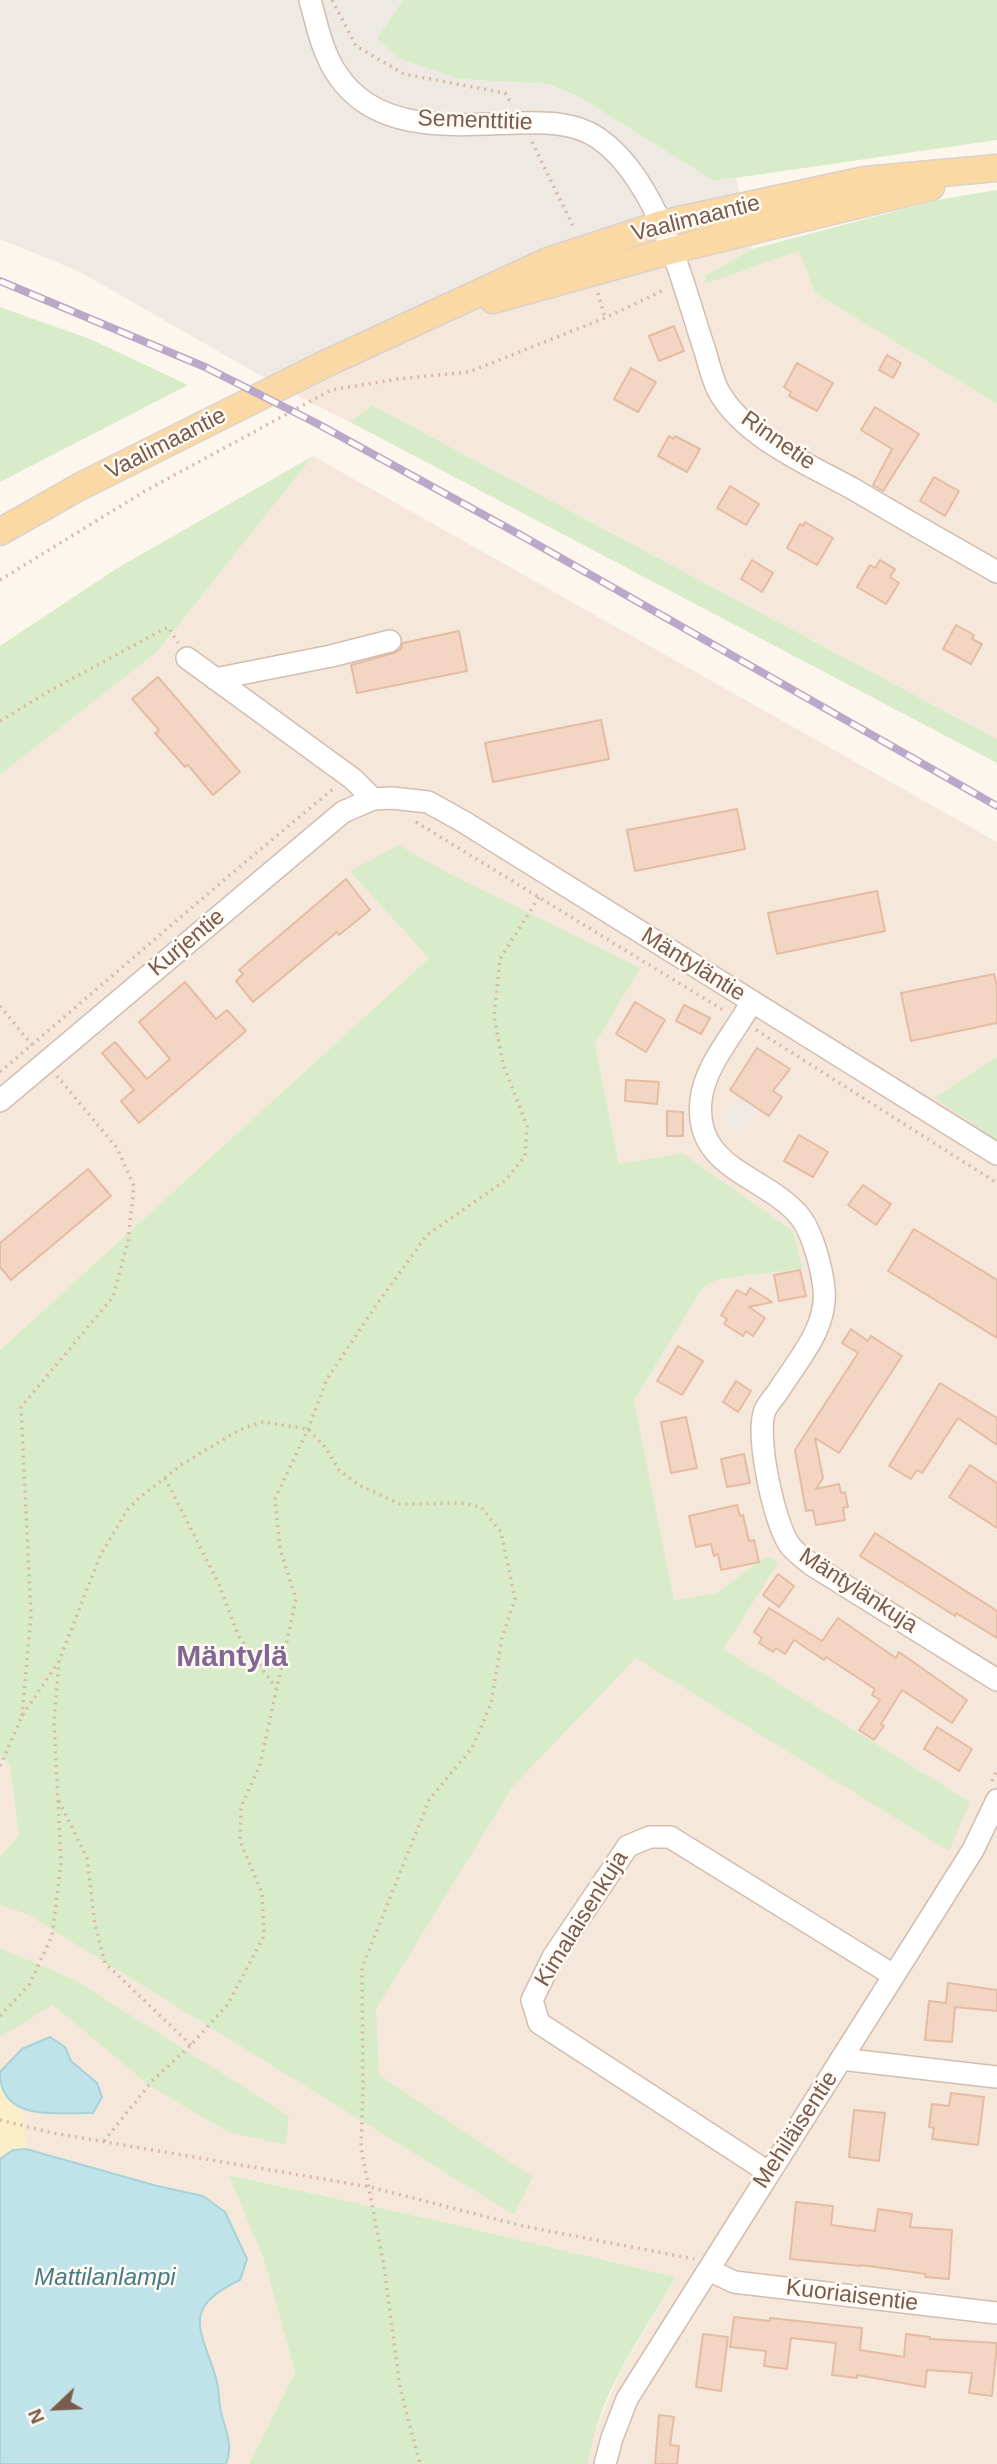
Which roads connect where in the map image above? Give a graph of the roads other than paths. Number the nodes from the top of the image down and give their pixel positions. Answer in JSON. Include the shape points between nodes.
{"nodes":[{"id":1,"x":310,"y":0,"type":"edge"},
{"id":2,"x":997,"y":170,"type":"edge"},
{"id":3,"x":661,"y":224,"type":"junction"},
{"id":4,"x":673,"y":250,"type":"junction"},
{"id":5,"x":409,"y":323,"type":"junction"},
{"id":6,"x":0,"y":532,"type":"edge"},
{"id":7,"x":997,"y":572,"type":"edge"},
{"id":8,"x":390,"y":641,"type":"dead end"},
{"id":9,"x":187,"y":659,"type":"road end"},
{"id":10,"x":215,"y":678,"type":"junction"},
{"id":11,"x":382,"y":798,"type":"junction"},
{"id":12,"x":752,"y":1001,"type":"junction"},
{"id":13,"x":0,"y":1101,"type":"edge"},
{"id":14,"x":997,"y":1154,"type":"edge"},
{"id":15,"x":997,"y":1680,"type":"edge"},
{"id":16,"x":997,"y":1800,"type":"edge"},
{"id":17,"x":989,"y":1835,"type":"edge"},
{"id":18,"x":893,"y":1975,"type":"junction"},
{"id":19,"x":841,"y":2059,"type":"junction"},
{"id":20,"x":997,"y":2077,"type":"edge"},
{"id":21,"x":768,"y":2172,"type":"junction"},
{"id":22,"x":709,"y":2270,"type":"junction"},
{"id":23,"x":997,"y":2313,"type":"edge"},
{"id":24,"x":605,"y":2464,"type":"edge"}],
"edges":[{"from":1,"to":3,"type":"street","name":"Sementtitie","via":[[321,41],[337,75],[359,99],[388,116],[422,123],[536,122],[575,127],[598,138],[629,168]]},
{"from":2,"to":3,"type":"main road","name":"Vaalimaantie","via":[[865,180]]},
{"from":2,"to":4,"type":"main road","name":"Vaalimaantie"},
{"from":3,"to":4,"type":"street","name":"Rinnetie"},
{"from":3,"to":5,"type":"main road","name":"Vaalimaantie","via":[[548,261]]},
{"from":4,"to":5,"type":"main road","name":"Vaalimaantie"},
{"from":4,"to":7,"type":"street","name":"Rinnetie","via":[[719,392],[744,424]]},
{"from":5,"to":6,"type":"main road","name":"Vaalimaantie","via":[[79,487]]},
{"from":8,"to":10,"type":"street"},
{"from":9,"to":10,"type":"street"},
{"from":10,"to":11,"type":"street"},
{"from":11,"to":12,"type":"street","name":"Mäntyläntie","via":[[428,803],[464,822]]},
{"from":11,"to":13,"type":"street","name":"Kurjentie","via":[[343,812]]},
{"from":12,"to":14,"type":"street","name":"Mäntyläntie"},
{"from":12,"to":15,"type":"street","name":"Mäntylänkuja","via":[[710,1071],[701,1099],[704,1131],[716,1155],[789,1205],[803,1220],[818,1256],[824,1291],[819,1327],[764,1412],[762,1439],[777,1520],[789,1546],[812,1566]]},
{"from":16,"to":17,"type":"street","name":"Mehiläisentie"},
{"from":17,"to":18,"type":"street","name":"Mehiläisentie"},
{"from":18,"to":19,"type":"street","name":"Mehiläisentie"},
{"from":18,"to":21,"type":"street","name":"Kimalaisenkuja","via":[[670,1837],[650,1837],[628,1846],[553,1957],[532,2000],[539,2023]]},
{"from":19,"to":20,"type":"street"},
{"from":19,"to":21,"type":"street","name":"Mehiläisentie"},
{"from":21,"to":22,"type":"street","name":"Mehiläisentie"},
{"from":22,"to":23,"type":"street","name":"Kuoriaisentie","via":[[734,2282]]},
{"from":22,"to":24,"type":"street","name":"Mehiläisentie","via":[[627,2399]]}]}
